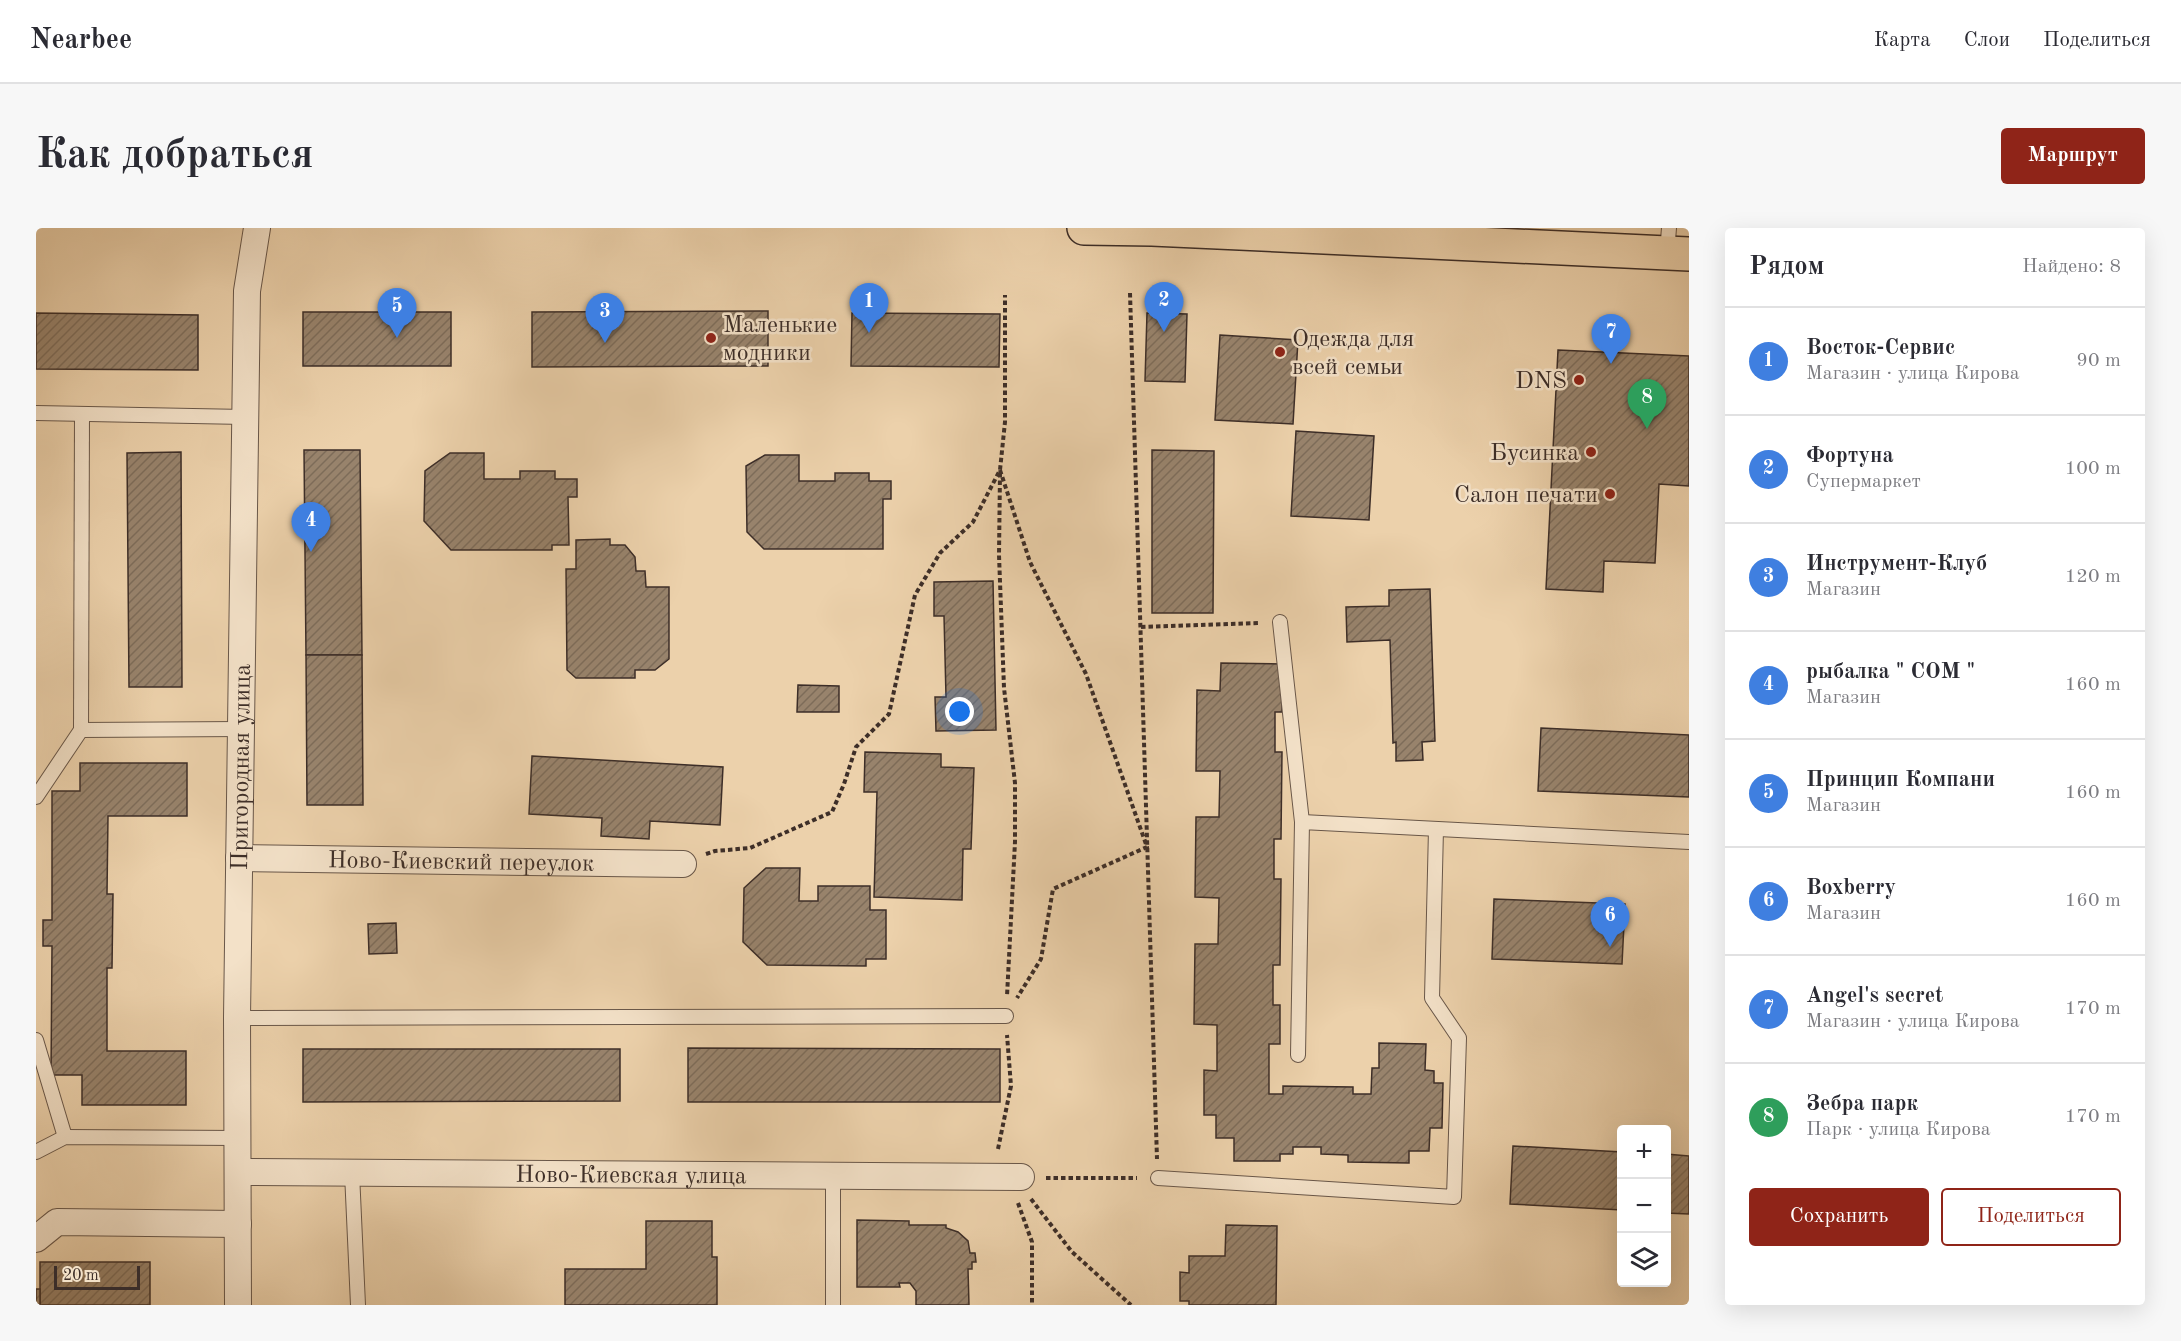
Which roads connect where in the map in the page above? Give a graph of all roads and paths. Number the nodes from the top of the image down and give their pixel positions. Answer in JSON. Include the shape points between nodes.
{"nodes":[{"id":1,"x":257,"y":228,"type":"edge"},
{"id":2,"x":1084,"y":228,"type":"edge"},
{"id":3,"x":1675,"y":245,"type":"edge"},
{"id":4,"x":1130,"y":293,"type":"dead end"},
{"id":5,"x":1005,"y":295,"type":"dead end"},
{"id":6,"x":36,"y":413,"type":"edge"},
{"id":7,"x":82,"y":414,"type":"junction"},
{"id":8,"x":245,"y":417,"type":"junction"},
{"id":9,"x":1000,"y":470,"type":"junction"},
{"id":10,"x":1280,"y":622,"type":"joint"},
{"id":11,"x":1140,"y":627,"type":"junction"},
{"id":12,"x":241,"y":729,"type":"junction"},
{"id":13,"x":81,"y":730,"type":"junction"},
{"id":14,"x":36,"y":797,"type":"edge"},
{"id":15,"x":1302,"y":822,"type":"junction"},
{"id":16,"x":1436,"y":829,"type":"junction"},
{"id":17,"x":1689,"y":842,"type":"edge"},
{"id":18,"x":1148,"y":847,"type":"junction"},
{"id":19,"x":239,"y":858,"type":"junction"},
{"id":20,"x":683,"y":864,"type":"joint"},
{"id":21,"x":1006,"y":1016,"type":"junction"},
{"id":22,"x":237,"y":1018,"type":"junction"},
{"id":23,"x":36,"y":1040,"type":"edge"},
{"id":24,"x":1298,"y":1055,"type":"dead end"},
{"id":25,"x":65,"y":1137,"type":"junction"},
{"id":26,"x":238,"y":1138,"type":"junction"},
{"id":27,"x":36,"y":1152,"type":"edge"},
{"id":28,"x":238,"y":1172,"type":"junction"},
{"id":29,"x":352,"y":1173,"type":"junction"},
{"id":30,"x":834,"y":1176,"type":"junction"},
{"id":31,"x":1009,"y":1177,"type":"junction"},
{"id":32,"x":1158,"y":1178,"type":"junction"},
{"id":33,"x":238,"y":1224,"type":"junction"},
{"id":34,"x":36,"y":1239,"type":"edge"},
{"id":35,"x":238,"y":1305,"type":"edge"},
{"id":36,"x":358,"y":1305,"type":"edge"},
{"id":37,"x":833,"y":1305,"type":"edge"},
{"id":38,"x":1032,"y":1305,"type":"edge"},
{"id":39,"x":1131,"y":1305,"type":"edge"}],
"edges":[{"from":1,"to":8,"type":"street","name":"Пригородная улица","via":[[247,291]]},
{"from":2,"to":3,"type":"main road"},
{"from":4,"to":11,"type":"path"},
{"from":5,"to":9,"type":"path","via":[[1005,422]]},
{"from":6,"to":7,"type":"lane"},
{"from":7,"to":8,"type":"lane"},
{"from":7,"to":13,"type":"lane"},
{"from":8,"to":12,"type":"street","name":"Пригородная улица"},
{"from":9,"to":18,"type":"path","via":[[1030,562],[1086,674]]},
{"from":9,"to":20,"type":"path","via":[[974,522],[940,553],[915,595],[890,714],[856,747],[832,812],[750,848],[715,850]]},
{"from":9,"to":21,"type":"path","via":[[1004,688],[1015,783]]},
{"from":10,"to":11,"type":"path"},
{"from":10,"to":15,"type":"lane"},
{"from":11,"to":18,"type":"path"},
{"from":12,"to":13,"type":"lane"},
{"from":12,"to":19,"type":"street","name":"Пригородная улица"},
{"from":13,"to":14,"type":"lane"},
{"from":15,"to":16,"type":"lane"},
{"from":15,"to":24,"type":"lane"},
{"from":16,"to":17,"type":"lane"},
{"from":16,"to":32,"type":"lane","via":[[1432,998],[1460,1038],[1454,1197]]},
{"from":18,"to":21,"type":"path","via":[[1053,889],[1041,959]]},
{"from":18,"to":32,"type":"path"},
{"from":19,"to":20,"type":"street","name":"Ново-Киевский переулок"},
{"from":19,"to":22,"type":"street","name":"Пригородная улица"},
{"from":21,"to":22,"type":"lane"},
{"from":21,"to":31,"type":"path","via":[[1011,1086]]},
{"from":22,"to":26,"type":"street","name":"Пригородная улица"},
{"from":23,"to":25,"type":"lane"},
{"from":25,"to":26,"type":"lane"},
{"from":25,"to":27,"type":"lane"},
{"from":26,"to":28,"type":"street","name":"Пригородная улица"},
{"from":28,"to":29,"type":"street","name":"Ново-Киевская улица"},
{"from":28,"to":33,"type":"street","name":"Пригородная улица"},
{"from":29,"to":30,"type":"street","name":"Ново-Киевская улица"},
{"from":29,"to":36,"type":"lane"},
{"from":30,"to":31,"type":"street","name":"Ново-Киевская улица"},
{"from":30,"to":37,"type":"lane"},
{"from":31,"to":32,"type":"path"},
{"from":31,"to":38,"type":"path","via":[[1032,1242]]},
{"from":31,"to":39,"type":"path","via":[[1072,1252]]},
{"from":33,"to":34,"type":"street","via":[[57,1222]]},
{"from":33,"to":35,"type":"street","name":"Пригородная улица"}]}
